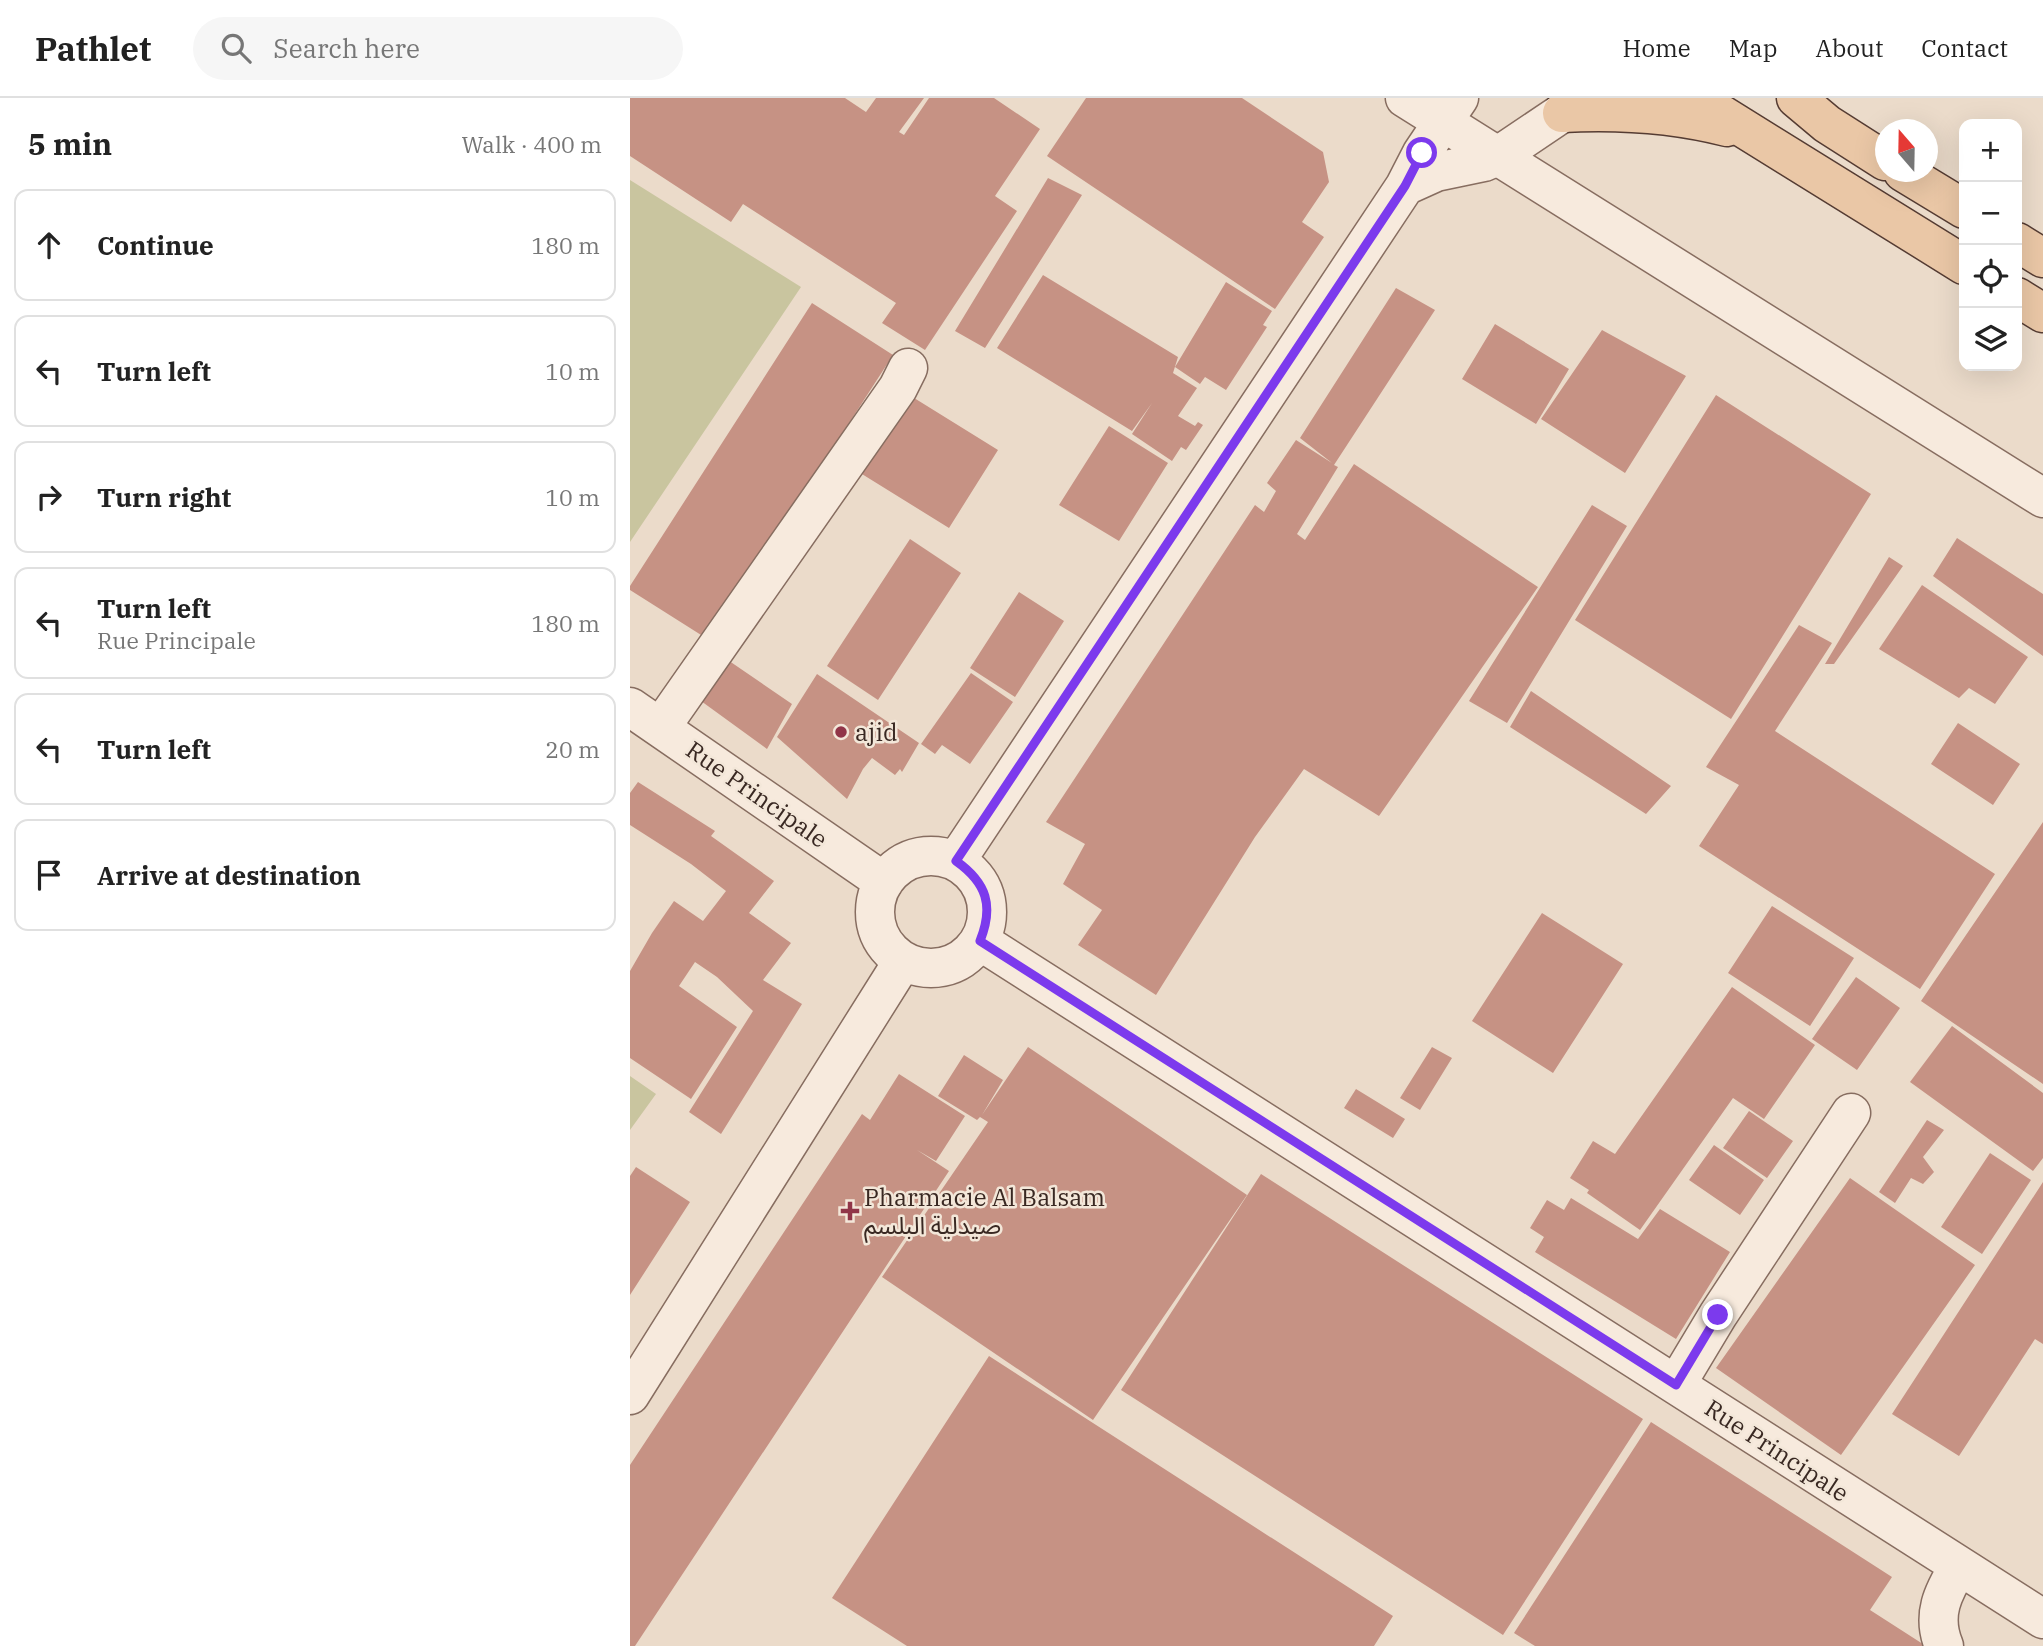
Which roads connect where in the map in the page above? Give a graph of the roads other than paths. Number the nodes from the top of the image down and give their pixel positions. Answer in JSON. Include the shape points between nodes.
{"nodes":[{"id":1,"x":1405,"y":98,"type":"edge"},
{"id":2,"x":1695,"y":98,"type":"edge"},
{"id":3,"x":1796,"y":98,"type":"edge"},
{"id":4,"x":1578,"y":106,"type":"edge"},
{"id":5,"x":1450,"y":110,"type":"edge"},
{"id":6,"x":1750,"y":133,"type":"junction"},
{"id":7,"x":1875,"y":155,"type":"edge"},
{"id":8,"x":1498,"y":156,"type":"junction"},
{"id":9,"x":1919,"y":182,"type":"edge"},
{"id":10,"x":1405,"y":186,"type":"junction"},
{"id":11,"x":1959,"y":206,"type":"edge"},
{"id":12,"x":2022,"y":245,"type":"edge"},
{"id":13,"x":2043,"y":258,"type":"edge"},
{"id":14,"x":1959,"y":262,"type":"edge"},
{"id":15,"x":2022,"y":300,"type":"edge"},
{"id":16,"x":2043,"y":313,"type":"edge"},
{"id":17,"x":908,"y":368,"type":"dead end"},
{"id":18,"x":2043,"y":498,"type":"edge"},
{"id":19,"x":645,"y":717,"type":"edge"},
{"id":20,"x":956,"y":861,"type":"junction"},
{"id":21,"x":884,"y":882,"type":"junction"},
{"id":22,"x":980,"y":941,"type":"junction"},
{"id":23,"x":903,"y":961,"type":"junction"},
{"id":24,"x":1851,"y":1112,"type":"dead end"},
{"id":25,"x":1676,"y":1385,"type":"junction"},
{"id":26,"x":630,"y":1395,"type":"edge"},
{"id":27,"x":1959,"y":1566,"type":"junction"},
{"id":28,"x":2043,"y":1619,"type":"edge"},
{"id":29,"x":1944,"y":1646,"type":"edge"}],
"edges":[{"from":1,"to":5,"type":"street"},
{"from":2,"to":6,"type":"main road"},
{"from":3,"to":7,"type":"main road"},
{"from":4,"to":6,"type":"main road","via":[[1676,116]]},
{"from":4,"to":8,"type":"street"},
{"from":5,"to":8,"type":"street"},
{"from":5,"to":10,"type":"street"},
{"from":6,"to":14,"type":"main road"},
{"from":8,"to":10,"type":"street","via":[[1436,172]]},
{"from":8,"to":18,"type":"street"},
{"from":9,"to":11,"type":"main road"},
{"from":10,"to":20,"type":"street"},
{"from":12,"to":13,"type":"main road"},
{"from":15,"to":16,"type":"main road"},
{"from":17,"to":19,"type":"street","via":[[898,388]]},
{"from":19,"to":21,"type":"street","name":"Rue Principale"},
{"from":20,"to":21,"type":"street","via":[[916,858]]},
{"from":20,"to":22,"type":"street","via":[[977,879],[988,905]]},
{"from":21,"to":23,"type":"street","via":[[875,911],[876,925],[886,946]]},
{"from":22,"to":23,"type":"street","via":[[952,965],[926,968]]},
{"from":22,"to":25,"type":"street","name":"Rue Principale"},
{"from":23,"to":26,"type":"street"},
{"from":24,"to":25,"type":"street"},
{"from":25,"to":27,"type":"street","name":"Rue Principale"},
{"from":27,"to":28,"type":"street","name":"Rue Principale"},
{"from":27,"to":29,"type":"street","via":[[1937,1617]]}]}
